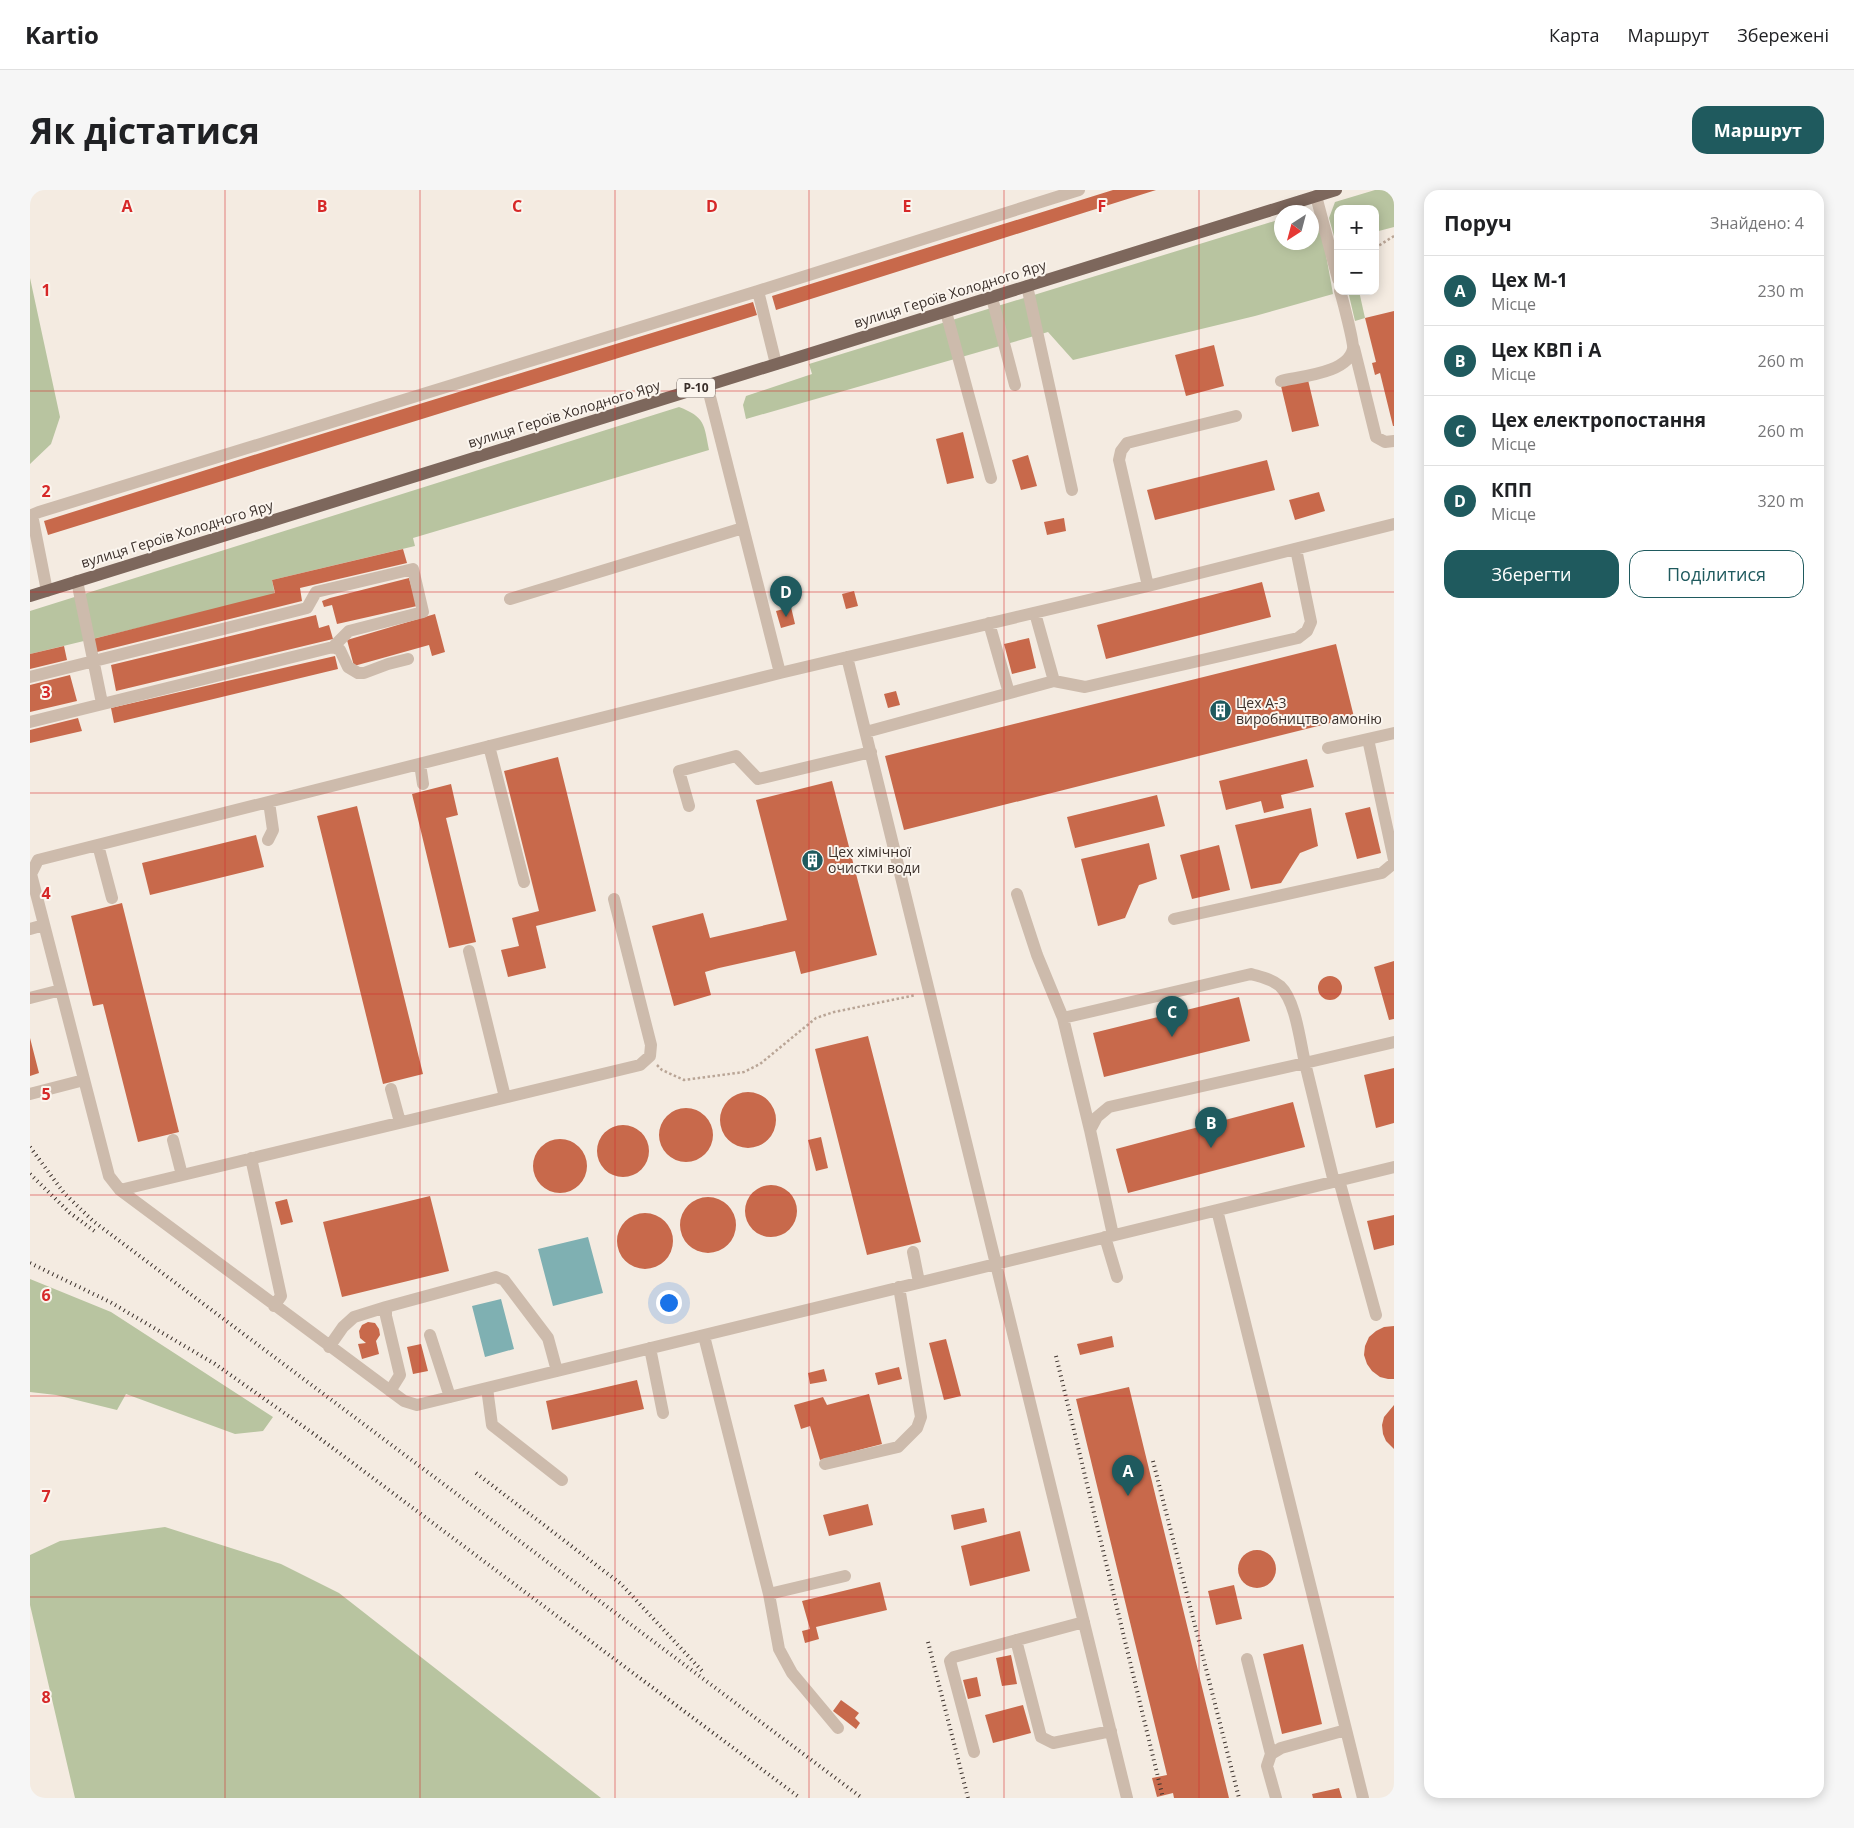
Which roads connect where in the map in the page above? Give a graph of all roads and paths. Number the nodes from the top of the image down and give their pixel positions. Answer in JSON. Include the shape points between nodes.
{"nodes":[{"id":1,"x":1080,"y":190,"type":"edge"},
{"id":2,"x":1336,"y":190,"type":"edge"},
{"id":3,"x":1316,"y":196,"type":"junction"},
{"id":4,"x":1394,"y":236,"type":"edge"},
{"id":5,"x":1379,"y":245,"type":"edge"},
{"id":6,"x":1334,"y":253,"type":"edge"},
{"id":7,"x":1027,"y":286,"type":"junction"},
{"id":8,"x":758,"y":291,"type":"junction"},
{"id":9,"x":1341,"y":295,"type":"edge"},
{"id":10,"x":992,"y":298,"type":"junction"},
{"id":11,"x":946,"y":312,"type":"junction"},
{"id":12,"x":1354,"y":348,"type":"junction"},
{"id":13,"x":776,"y":364,"type":"junction"},
{"id":14,"x":1281,"y":381,"type":"dead end"},
{"id":15,"x":707,"y":385,"type":"junction"},
{"id":16,"x":1015,"y":385,"type":"dead end"},
{"id":17,"x":1236,"y":416,"type":"dead end"},
{"id":18,"x":1394,"y":441,"type":"edge"},
{"id":19,"x":991,"y":478,"type":"dead end"},
{"id":20,"x":1072,"y":490,"type":"dead end"},
{"id":21,"x":1394,"y":524,"type":"edge"},
{"id":22,"x":742,"y":528,"type":"junction"},
{"id":23,"x":1296,"y":549,"type":"junction"},
{"id":24,"x":76,"y":582,"type":"junction"},
{"id":25,"x":1148,"y":586,"type":"junction"},
{"id":26,"x":46,"y":591,"type":"junction"},
{"id":27,"x":30,"y":596,"type":"edge"},
{"id":28,"x":510,"y":599,"type":"dead end"},
{"id":29,"x":1035,"y":612,"type":"junction"},
{"id":30,"x":989,"y":624,"type":"junction"},
{"id":31,"x":333,"y":646,"type":"junction"},
{"id":32,"x":847,"y":657,"type":"junction"},
{"id":33,"x":408,"y":659,"type":"dead end"},
{"id":34,"x":92,"y":663,"type":"junction"},
{"id":35,"x":780,"y":673,"type":"junction"},
{"id":36,"x":30,"y":678,"type":"edge"},
{"id":37,"x":1054,"y":681,"type":"junction"},
{"id":38,"x":1009,"y":693,"type":"junction"},
{"id":39,"x":102,"y":703,"type":"junction"},
{"id":40,"x":30,"y":722,"type":"edge"},
{"id":41,"x":866,"y":732,"type":"junction"},
{"id":42,"x":1394,"y":733,"type":"edge"},
{"id":43,"x":1368,"y":739,"type":"junction"},
{"id":44,"x":489,"y":746,"type":"junction"},
{"id":45,"x":1328,"y":748,"type":"dead end"},
{"id":46,"x":871,"y":752,"type":"junction"},
{"id":47,"x":420,"y":764,"type":"junction"},
{"id":48,"x":423,"y":784,"type":"dead end"},
{"id":49,"x":269,"y":802,"type":"junction"},
{"id":50,"x":689,"y":806,"type":"dead end"},
{"id":51,"x":268,"y":840,"type":"dead end"},
{"id":52,"x":98,"y":846,"type":"junction"},
{"id":53,"x":34,"y":858,"type":"edge"},
{"id":54,"x":1394,"y":861,"type":"edge"},
{"id":55,"x":524,"y":882,"type":"dead end"},
{"id":56,"x":1017,"y":894,"type":"dead end"},
{"id":57,"x":112,"y":898,"type":"dead end"},
{"id":58,"x":614,"y":899,"type":"dead end"},
{"id":59,"x":1174,"y":920,"type":"dead end"},
{"id":60,"x":44,"y":925,"type":"junction"},
{"id":61,"x":30,"y":930,"type":"edge"},
{"id":62,"x":469,"y":951,"type":"dead end"},
{"id":63,"x":61,"y":990,"type":"junction"},
{"id":64,"x":930,"y":992,"type":"junction"},
{"id":65,"x":30,"y":998,"type":"edge"},
{"id":66,"x":1063,"y":1018,"type":"junction"},
{"id":67,"x":1394,"y":1042,"type":"edge"},
{"id":68,"x":650,"y":1056,"type":"junction"},
{"id":69,"x":1305,"y":1063,"type":"junction"},
{"id":70,"x":84,"y":1080,"type":"junction"},
{"id":71,"x":391,"y":1089,"type":"dead end"},
{"id":72,"x":30,"y":1094,"type":"edge"},
{"id":73,"x":505,"y":1097,"type":"junction"},
{"id":74,"x":400,"y":1122,"type":"junction"},
{"id":75,"x":1090,"y":1130,"type":"junction"},
{"id":76,"x":173,"y":1140,"type":"dead end"},
{"id":77,"x":251,"y":1158,"type":"junction"},
{"id":78,"x":1394,"y":1167,"type":"edge"},
{"id":79,"x":182,"y":1175,"type":"junction"},
{"id":80,"x":1337,"y":1181,"type":"junction"},
{"id":81,"x":120,"y":1190,"type":"junction"},
{"id":82,"x":1217,"y":1210,"type":"junction"},
{"id":83,"x":1109,"y":1236,"type":"junction"},
{"id":84,"x":913,"y":1252,"type":"dead end"},
{"id":85,"x":996,"y":1263,"type":"junction"},
{"id":86,"x":1117,"y":1277,"type":"dead end"},
{"id":87,"x":919,"y":1282,"type":"junction"},
{"id":88,"x":898,"y":1287,"type":"junction"},
{"id":89,"x":274,"y":1306,"type":"junction"},
{"id":90,"x":386,"y":1307,"type":"junction"},
{"id":91,"x":1376,"y":1315,"type":"dead end"},
{"id":92,"x":430,"y":1335,"type":"dead end"},
{"id":93,"x":704,"y":1336,"type":"junction"},
{"id":94,"x":329,"y":1347,"type":"junction"},
{"id":95,"x":650,"y":1348,"type":"junction"},
{"id":96,"x":557,"y":1371,"type":"junction"},
{"id":97,"x":487,"y":1388,"type":"junction"},
{"id":98,"x":390,"y":1391,"type":"junction"},
{"id":99,"x":450,"y":1397,"type":"junction"},
{"id":100,"x":663,"y":1412,"type":"dead end"},
{"id":101,"x":826,"y":1464,"type":"dead end"},
{"id":102,"x":562,"y":1480,"type":"dead end"},
{"id":103,"x":845,"y":1576,"type":"dead end"},
{"id":104,"x":769,"y":1594,"type":"junction"},
{"id":105,"x":1084,"y":1622,"type":"junction"},
{"id":106,"x":1016,"y":1640,"type":"junction"},
{"id":107,"x":1247,"y":1659,"type":"dead end"},
{"id":108,"x":838,"y":1728,"type":"dead end"},
{"id":109,"x":1346,"y":1730,"type":"junction"},
{"id":110,"x":1111,"y":1731,"type":"junction"},
{"id":111,"x":974,"y":1752,"type":"dead end"},
{"id":112,"x":1271,"y":1754,"type":"junction"},
{"id":113,"x":1127,"y":1798,"type":"edge"},
{"id":114,"x":1276,"y":1798,"type":"edge"},
{"id":115,"x":1363,"y":1798,"type":"edge"}],
"edges":[{"from":1,"to":8,"type":"lane"},
{"from":2,"to":3,"type":"main road","name":"вулиця Героїв Холодного Яру","number":"Р-10"},
{"from":3,"to":6,"type":"lane"},
{"from":3,"to":7,"type":"main road","name":"вулиця Героїв Холодного Яру","number":"Р-10"},
{"from":4,"to":5,"type":"path"},
{"from":7,"to":10,"type":"main road","name":"вулиця Героїв Холодного Яру","number":"Р-10"},
{"from":7,"to":20,"type":"lane"},
{"from":8,"to":13,"type":"lane"},
{"from":8,"to":26,"type":"lane","via":[[32,515]]},
{"from":9,"to":12,"type":"lane"},
{"from":10,"to":11,"type":"main road","name":"вулиця Героїв Холодного Яру","number":"Р-10"},
{"from":10,"to":16,"type":"lane"},
{"from":11,"to":13,"type":"main road","name":"вулиця Героїв Холодного Яру","number":"Р-10"},
{"from":11,"to":19,"type":"lane"},
{"from":12,"to":14,"type":"lane","via":[[1347,362],[1338,368]]},
{"from":12,"to":18,"type":"lane","via":[[1376,438]]},
{"from":13,"to":15,"type":"main road","name":"вулиця Героїв Холодного Яру","number":"Р-10"},
{"from":15,"to":22,"type":"lane"},
{"from":15,"to":24,"type":"main road","name":"вулиця Героїв Холодного Яру","number":"Р-10"},
{"from":17,"to":25,"type":"lane","via":[[1127,443],[1121,451],[1119,460]]},
{"from":21,"to":23,"type":"lane"},
{"from":22,"to":28,"type":"lane"},
{"from":22,"to":35,"type":"lane"},
{"from":23,"to":25,"type":"lane"},
{"from":23,"to":37,"type":"lane","via":[[1312,622],[1298,638],[1085,686]]},
{"from":24,"to":26,"type":"main road","name":"вулиця Героїв Холодного Яру","number":"Р-10"},
{"from":24,"to":34,"type":"lane"},
{"from":25,"to":29,"type":"lane"},
{"from":26,"to":27,"type":"main road","name":"вулиця Героїв Холодного Яру","number":"Р-10"},
{"from":29,"to":30,"type":"lane"},
{"from":29,"to":37,"type":"lane"},
{"from":30,"to":32,"type":"lane"},
{"from":30,"to":38,"type":"lane"},
{"from":31,"to":33,"type":"lane","via":[[340,650],[348,667],[358,673]]},
{"from":31,"to":34,"type":"lane","via":[[349,631],[423,612],[413,569],[316,592],[306,608]]},
{"from":31,"to":39,"type":"lane"},
{"from":32,"to":35,"type":"lane"},
{"from":32,"to":41,"type":"lane"},
{"from":34,"to":36,"type":"lane"},
{"from":34,"to":39,"type":"lane"},
{"from":35,"to":44,"type":"lane"},
{"from":37,"to":38,"type":"lane"},
{"from":38,"to":41,"type":"lane"},
{"from":39,"to":40,"type":"lane"},
{"from":41,"to":46,"type":"lane"},
{"from":42,"to":43,"type":"lane"},
{"from":43,"to":45,"type":"lane"},
{"from":43,"to":54,"type":"lane"},
{"from":44,"to":47,"type":"lane"},
{"from":44,"to":55,"type":"lane"},
{"from":46,"to":50,"type":"lane","via":[[758,779],[736,756],[680,771]]},
{"from":46,"to":64,"type":"lane"},
{"from":47,"to":48,"type":"lane"},
{"from":47,"to":49,"type":"lane"},
{"from":49,"to":51,"type":"lane","via":[[273,830]]},
{"from":49,"to":52,"type":"lane"},
{"from":52,"to":53,"type":"lane"},
{"from":52,"to":57,"type":"lane"},
{"from":53,"to":60,"type":"lane","via":[[31,874]]},
{"from":54,"to":59,"type":"lane","via":[[1382,873]]},
{"from":56,"to":66,"type":"lane"},
{"from":58,"to":68,"type":"lane","via":[[651,1044]]},
{"from":60,"to":61,"type":"lane"},
{"from":60,"to":63,"type":"lane"},
{"from":62,"to":73,"type":"lane"},
{"from":63,"to":65,"type":"lane"},
{"from":63,"to":70,"type":"lane"},
{"from":64,"to":68,"type":"path","via":[[816,1018],[760,1064],[744,1072],[684,1080],[662,1070]]},
{"from":64,"to":85,"type":"lane"},
{"from":66,"to":69,"type":"lane","via":[[1251,974],[1280,986],[1290,1000]]},
{"from":66,"to":75,"type":"lane"},
{"from":67,"to":69,"type":"lane"},
{"from":68,"to":73,"type":"lane","via":[[640,1064]]},
{"from":69,"to":75,"type":"lane","via":[[1109,1107],[1097,1117]]},
{"from":69,"to":80,"type":"lane"},
{"from":70,"to":72,"type":"lane"},
{"from":70,"to":81,"type":"lane","via":[[109,1176]]},
{"from":71,"to":74,"type":"lane"},
{"from":73,"to":74,"type":"lane"},
{"from":74,"to":77,"type":"lane"},
{"from":75,"to":83,"type":"lane"},
{"from":76,"to":79,"type":"lane"},
{"from":77,"to":79,"type":"lane"},
{"from":77,"to":89,"type":"lane","via":[[281,1296]]},
{"from":78,"to":80,"type":"lane"},
{"from":79,"to":81,"type":"lane"},
{"from":80,"to":82,"type":"lane"},
{"from":80,"to":91,"type":"lane"},
{"from":81,"to":89,"type":"lane"},
{"from":82,"to":83,"type":"lane"},
{"from":82,"to":109,"type":"lane"},
{"from":83,"to":85,"type":"lane"},
{"from":83,"to":86,"type":"lane"},
{"from":84,"to":87,"type":"lane"},
{"from":85,"to":87,"type":"lane"},
{"from":85,"to":105,"type":"lane"},
{"from":87,"to":88,"type":"lane"},
{"from":88,"to":93,"type":"lane"},
{"from":88,"to":101,"type":"lane","via":[[921,1417],[917,1428],[898,1447]]},
{"from":89,"to":94,"type":"lane"},
{"from":90,"to":94,"type":"lane","via":[[354,1316]]},
{"from":90,"to":96,"type":"lane","via":[[496,1277],[504,1280],[548,1338]]},
{"from":90,"to":98,"type":"lane","via":[[400,1375]]},
{"from":92,"to":99,"type":"lane"},
{"from":93,"to":95,"type":"lane"},
{"from":93,"to":104,"type":"lane"},
{"from":94,"to":98,"type":"lane"},
{"from":95,"to":96,"type":"lane"},
{"from":95,"to":100,"type":"lane"},
{"from":96,"to":97,"type":"lane"},
{"from":97,"to":99,"type":"lane"},
{"from":97,"to":102,"type":"lane","via":[[492,1425]]},
{"from":98,"to":99,"type":"lane","via":[[404,1402],[417,1405]]},
{"from":103,"to":104,"type":"lane"},
{"from":104,"to":108,"type":"lane","via":[[779,1649],[792,1673]]},
{"from":105,"to":106,"type":"lane"},
{"from":105,"to":110,"type":"lane"},
{"from":106,"to":110,"type":"lane","via":[[1041,1737],[1053,1743]]},
{"from":106,"to":111,"type":"lane","via":[[954,1657],[950,1661]]},
{"from":107,"to":112,"type":"lane"},
{"from":109,"to":112,"type":"lane","via":[[1281,1748]]},
{"from":109,"to":115,"type":"lane"},
{"from":110,"to":113,"type":"lane"},
{"from":112,"to":114,"type":"lane","via":[[1267,1766]]}]}
